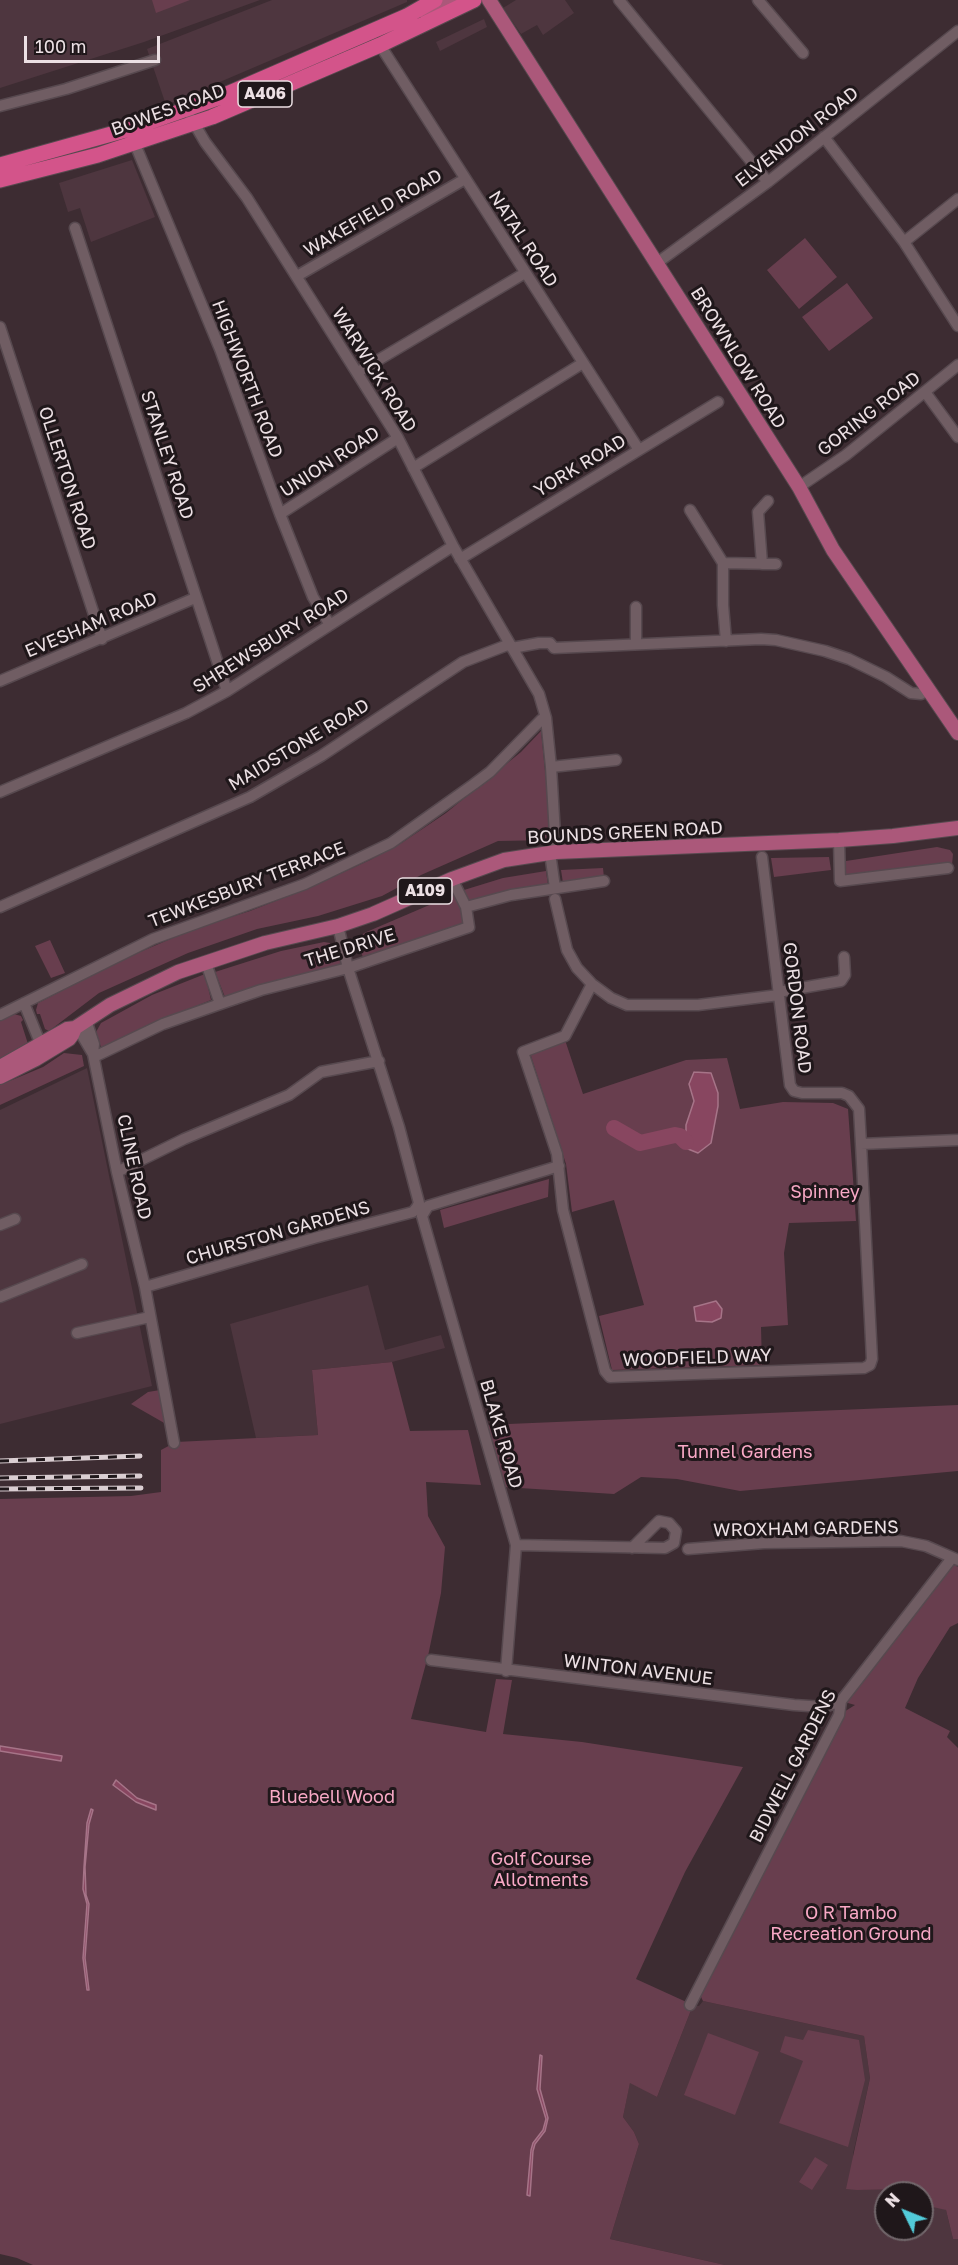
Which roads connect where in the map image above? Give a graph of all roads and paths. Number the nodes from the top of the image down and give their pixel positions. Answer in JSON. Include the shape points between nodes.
{"nodes":[{"id":1,"x":435,"y":0,"type":"edge"},
{"id":2,"x":450,"y":0,"type":"edge"},
{"id":3,"x":474,"y":0,"type":"edge"},
{"id":4,"x":489,"y":0,"type":"edge"},
{"id":5,"x":504,"y":0,"type":"edge"},
{"id":6,"x":619,"y":0,"type":"edge"},
{"id":7,"x":758,"y":0,"type":"edge"},
{"id":8,"x":407,"y":16,"type":"junction"},
{"id":9,"x":500,"y":17,"type":"junction"},
{"id":10,"x":956,"y":32,"type":"edge"},
{"id":11,"x":380,"y":45,"type":"junction"},
{"id":12,"x":803,"y":53,"type":"dead end"},
{"id":13,"x":155,"y":60,"type":"dead end"},
{"id":14,"x":0,"y":106,"type":"edge"},
{"id":15,"x":190,"y":116,"type":"junction"},
{"id":16,"x":824,"y":137,"type":"junction"},
{"id":17,"x":135,"y":144,"type":"junction"},
{"id":18,"x":0,"y":165,"type":"edge"},
{"id":19,"x":465,"y":179,"type":"junction"},
{"id":20,"x":0,"y":180,"type":"edge"},
{"id":21,"x":768,"y":182,"type":"junction"},
{"id":22,"x":958,"y":199,"type":"edge"},
{"id":23,"x":75,"y":228,"type":"dead end"},
{"id":24,"x":904,"y":242,"type":"junction"},
{"id":25,"x":657,"y":263,"type":"junction"},
{"id":26,"x":525,"y":273,"type":"junction"},
{"id":27,"x":297,"y":276,"type":"junction"},
{"id":28,"x":958,"y":326,"type":"edge"},
{"id":29,"x":0,"y":327,"type":"edge"},
{"id":30,"x":583,"y":363,"type":"junction"},
{"id":31,"x":958,"y":365,"type":"edge"},
{"id":32,"x":358,"y":372,"type":"junction"},
{"id":33,"x":925,"y":392,"type":"junction"},
{"id":34,"x":718,"y":402,"type":"dead end"},
{"id":35,"x":958,"y":437,"type":"edge"},
{"id":36,"x":398,"y":438,"type":"junction"},
{"id":37,"x":639,"y":450,"type":"junction"},
{"id":38,"x":413,"y":468,"type":"junction"},
{"id":39,"x":799,"y":487,"type":"junction"},
{"id":40,"x":768,"y":501,"type":"dead end"},
{"id":41,"x":690,"y":510,"type":"dead end"},
{"id":42,"x":280,"y":514,"type":"junction"},
{"id":43,"x":453,"y":546,"type":"junction"},
{"id":44,"x":460,"y":559,"type":"junction"},
{"id":45,"x":723,"y":564,"type":"junction"},
{"id":46,"x":762,"y":564,"type":"junction"},
{"id":47,"x":776,"y":564,"type":"dead end"},
{"id":48,"x":195,"y":598,"type":"junction"},
{"id":49,"x":636,"y":607,"type":"dead end"},
{"id":50,"x":330,"y":625,"type":"junction"},
{"id":51,"x":102,"y":639,"type":"junction"},
{"id":52,"x":726,"y":641,"type":"junction"},
{"id":53,"x":636,"y":644,"type":"junction"},
{"id":54,"x":511,"y":646,"type":"junction"},
{"id":55,"x":0,"y":681,"type":"edge"},
{"id":56,"x":929,"y":689,"type":"junction"},
{"id":57,"x":227,"y":691,"type":"junction"},
{"id":58,"x":546,"y":718,"type":"junction"},
{"id":59,"x":958,"y":733,"type":"edge"},
{"id":60,"x":616,"y":760,"type":"dead end"},
{"id":61,"x":551,"y":767,"type":"junction"},
{"id":62,"x":0,"y":792,"type":"edge"},
{"id":63,"x":958,"y":828,"type":"edge"},
{"id":64,"x":838,"y":840,"type":"junction"},
{"id":65,"x":553,"y":852,"type":"junction"},
{"id":66,"x":762,"y":857,"type":"dead end"},
{"id":67,"x":948,"y":868,"type":"dead end"},
{"id":68,"x":452,"y":879,"type":"junction"},
{"id":69,"x":603,"y":880,"type":"dead end"},
{"id":70,"x":555,"y":893,"type":"junction"},
{"id":71,"x":0,"y":907,"type":"edge"},
{"id":72,"x":466,"y":907,"type":"junction"},
{"id":73,"x":338,"y":926,"type":"junction"},
{"id":74,"x":844,"y":957,"type":"dead end"},
{"id":75,"x":206,"y":963,"type":"junction"},
{"id":76,"x":348,"y":968,"type":"junction"},
{"id":77,"x":592,"y":984,"type":"junction"},
{"id":78,"x":778,"y":994,"type":"junction"},
{"id":79,"x":24,"y":1003,"type":"junction"},
{"id":80,"x":220,"y":1004,"type":"junction"},
{"id":81,"x":0,"y":1015,"type":"edge"},
{"id":82,"x":79,"y":1025,"type":"junction"},
{"id":83,"x":43,"y":1049,"type":"junction"},
{"id":84,"x":94,"y":1055,"type":"junction"},
{"id":85,"x":379,"y":1061,"type":"junction"},
{"id":86,"x":0,"y":1067,"type":"edge"},
{"id":87,"x":0,"y":1077,"type":"edge"},
{"id":88,"x":958,"y":1140,"type":"edge"},
{"id":89,"x":861,"y":1144,"type":"junction"},
{"id":90,"x":559,"y":1166,"type":"junction"},
{"id":91,"x":117,"y":1172,"type":"junction"},
{"id":92,"x":420,"y":1209,"type":"junction"},
{"id":93,"x":15,"y":1219,"type":"dead end"},
{"id":94,"x":0,"y":1225,"type":"edge"},
{"id":95,"x":82,"y":1264,"type":"dead end"},
{"id":96,"x":145,"y":1287,"type":"junction"},
{"id":97,"x":0,"y":1297,"type":"edge"},
{"id":98,"x":150,"y":1317,"type":"junction"},
{"id":99,"x":77,"y":1333,"type":"dead end"},
{"id":100,"x":174,"y":1443,"type":"dead end"},
{"id":101,"x":516,"y":1545,"type":"junction"},
{"id":102,"x":632,"y":1548,"type":"dead end"},
{"id":103,"x":688,"y":1549,"type":"dead end"},
{"id":104,"x":955,"y":1559,"type":"edge"},
{"id":105,"x":431,"y":1660,"type":"dead end"},
{"id":106,"x":506,"y":1671,"type":"junction"},
{"id":107,"x":841,"y":1701,"type":"junction"},
{"id":108,"x":690,"y":2006,"type":"dead end"}],
"edges":[{"from":1,"to":8,"type":"highway","name":"BOWES ROAD","number":"A406"},
{"from":2,"to":8,"type":"main road","number":"A406"},
{"from":3,"to":11,"type":"highway","name":"BOWES ROAD","number":"A406"},
{"from":4,"to":9,"type":"main road","name":"BROWNLOW ROAD"},
{"from":5,"to":9,"type":"main road"},
{"from":6,"to":21,"type":"street"},
{"from":7,"to":12,"type":"street"},
{"from":8,"to":15,"type":"highway","name":"BOWES ROAD","number":"A406"},
{"from":9,"to":25,"type":"main road","name":"BROWNLOW ROAD"},
{"from":10,"to":16,"type":"street","name":"ELVENDON ROAD"},
{"from":11,"to":15,"type":"highway","name":"BOWES ROAD","number":"A406"},
{"from":11,"to":19,"type":"street","name":"NATAL ROAD"},
{"from":13,"to":14,"type":"street"},
{"from":15,"to":17,"type":"highway","name":"BOWES ROAD","number":"A406"},
{"from":15,"to":18,"type":"highway","name":"BOWES ROAD","number":"A406"},
{"from":15,"to":27,"type":"street","name":"WARWICK ROAD"},
{"from":16,"to":21,"type":"street","name":"ELVENDON ROAD"},
{"from":16,"to":24,"type":"street"},
{"from":17,"to":20,"type":"highway","name":"BOWES ROAD","number":"A406"},
{"from":17,"to":42,"type":"street","name":"HIGHWORTH ROAD","via":[[220,350]]},
{"from":19,"to":26,"type":"street","name":"NATAL ROAD"},
{"from":19,"to":27,"type":"street","name":"WAKEFIELD ROAD"},
{"from":21,"to":25,"type":"street","name":"ELVENDON ROAD"},
{"from":22,"to":24,"type":"street"},
{"from":23,"to":48,"type":"street","name":"STANLEY ROAD"},
{"from":24,"to":28,"type":"street"},
{"from":25,"to":39,"type":"main road","name":"BROWNLOW ROAD"},
{"from":26,"to":30,"type":"street","name":"NATAL ROAD"},
{"from":26,"to":32,"type":"street"},
{"from":27,"to":32,"type":"street","name":"WARWICK ROAD"},
{"from":29,"to":51,"type":"street","name":"OLLERTON ROAD"},
{"from":30,"to":37,"type":"street","name":"NATAL ROAD"},
{"from":30,"to":38,"type":"street"},
{"from":31,"to":33,"type":"street","name":"GORING ROAD"},
{"from":32,"to":36,"type":"street","name":"WARWICK ROAD"},
{"from":33,"to":35,"type":"street"},
{"from":33,"to":39,"type":"street","name":"GORING ROAD"},
{"from":34,"to":37,"type":"street","name":"YORK ROAD"},
{"from":36,"to":38,"type":"street","name":"WARWICK ROAD"},
{"from":36,"to":42,"type":"street","name":"UNION ROAD"},
{"from":37,"to":44,"type":"street","name":"YORK ROAD"},
{"from":38,"to":43,"type":"street","name":"WARWICK ROAD"},
{"from":39,"to":56,"type":"main road","name":"BROWNLOW ROAD","via":[[833,550]]},
{"from":40,"to":46,"type":"street","via":[[758,512]]},
{"from":41,"to":45,"type":"street"},
{"from":42,"to":50,"type":"street","name":"HIGHWORTH ROAD","via":[[313,597]]},
{"from":43,"to":44,"type":"street","name":"WARWICK ROAD"},
{"from":43,"to":50,"type":"street","name":"SHREWSBURY ROAD"},
{"from":44,"to":54,"type":"street","name":"WARWICK ROAD"},
{"from":45,"to":46,"type":"street"},
{"from":45,"to":52,"type":"street"},
{"from":46,"to":47,"type":"street"},
{"from":48,"to":51,"type":"street","name":"EVESHAM ROAD"},
{"from":48,"to":57,"type":"street","name":"STANLEY ROAD"},
{"from":49,"to":53,"type":"street"},
{"from":50,"to":57,"type":"street","name":"SHREWSBURY ROAD"},
{"from":51,"to":55,"type":"street","name":"EVESHAM ROAD"},
{"from":52,"to":53,"type":"street"},
{"from":52,"to":56,"type":"street","via":[[761,639],[797,644],[849,659],[911,693],[921,694]]},
{"from":53,"to":54,"type":"street","name":"MAIDSTONE ROAD"},
{"from":54,"to":58,"type":"street","name":"WARWICK ROAD","via":[[542,702]]},
{"from":54,"to":71,"type":"street","name":"MAIDSTONE ROAD","via":[[463,662],[321,756],[250,796]]},
{"from":56,"to":59,"type":"main road","name":"BROWNLOW ROAD"},
{"from":57,"to":62,"type":"street","name":"SHREWSBURY ROAD","via":[[186,713]]},
{"from":58,"to":61,"type":"street"},
{"from":58,"to":79,"type":"street","name":"TEWKESBURY TERRACE","via":[[482,778],[391,843],[305,884],[153,939]]},
{"from":60,"to":61,"type":"street"},
{"from":61,"to":65,"type":"street"},
{"from":63,"to":64,"type":"main road","name":"BOUNDS GREEN ROAD","number":"A109"},
{"from":64,"to":65,"type":"main road","name":"BOUNDS GREEN ROAD","number":"A109"},
{"from":64,"to":67,"type":"street","via":[[840,881]]},
{"from":65,"to":68,"type":"main road","name":"BOUNDS GREEN ROAD","number":"A109","via":[[504,860]]},
{"from":65,"to":70,"type":"street"},
{"from":66,"to":78,"type":"street","name":"GORDON ROAD"},
{"from":68,"to":72,"type":"street"},
{"from":68,"to":73,"type":"main road","name":"BOUNDS GREEN ROAD","number":"A109"},
{"from":69,"to":70,"type":"street"},
{"from":70,"to":72,"type":"street","via":[[511,895]]},
{"from":70,"to":77,"type":"street","via":[[567,950]]},
{"from":72,"to":76,"type":"street","name":"THE DRIVE","via":[[469,927]]},
{"from":73,"to":75,"type":"main road","name":"BOUNDS GREEN ROAD","number":"A109","via":[[265,943]]},
{"from":73,"to":76,"type":"street","name":"BLAKE ROAD"},
{"from":74,"to":78,"type":"street","via":[[845,975],[841,981]]},
{"from":75,"to":80,"type":"street"},
{"from":75,"to":82,"type":"main road","name":"BOUNDS GREEN ROAD","number":"A109","via":[[146,987]]},
{"from":76,"to":80,"type":"street","name":"THE DRIVE"},
{"from":76,"to":85,"type":"street","name":"BLAKE ROAD"},
{"from":77,"to":78,"type":"street","via":[[627,1005],[698,1005]]},
{"from":77,"to":90,"type":"street","name":"WOODFIELD WAY","via":[[565,1036],[524,1052]]},
{"from":78,"to":89,"type":"street","name":"GORDON ROAD","via":[[790,1085],[802,1093],[849,1096],[859,1109]]},
{"from":79,"to":81,"type":"street","name":"TEWKESBURY TERRACE"},
{"from":79,"to":83,"type":"street"},
{"from":80,"to":84,"type":"street","name":"THE DRIVE"},
{"from":82,"to":83,"type":"main road","name":"BOUNDS GREEN ROAD","number":"A109","via":[[69,1039]]},
{"from":82,"to":84,"type":"street","name":"CLINE ROAD","via":[[94,1044]]},
{"from":83,"to":86,"type":"main road","name":"BOUNDS GREEN ROAD","number":"A109"},
{"from":83,"to":87,"type":"main road","name":"BOUNDS GREEN ROAD","number":"A109"},
{"from":84,"to":91,"type":"street","name":"CLINE ROAD"},
{"from":85,"to":91,"type":"street","via":[[321,1072],[288,1095]]},
{"from":85,"to":92,"type":"street","name":"BLAKE ROAD"},
{"from":88,"to":89,"type":"street"},
{"from":89,"to":90,"type":"street","name":"WOODFIELD WAY","via":[[872,1359],[864,1368],[610,1377],[605,1371],[563,1210]]},
{"from":90,"to":92,"type":"street","name":"CHURSTON GARDENS"},
{"from":91,"to":96,"type":"street","name":"CLINE ROAD"},
{"from":92,"to":96,"type":"street","name":"CHURSTON GARDENS"},
{"from":92,"to":101,"type":"street","name":"BLAKE ROAD"},
{"from":93,"to":94,"type":"street"},
{"from":95,"to":97,"type":"street"},
{"from":96,"to":98,"type":"street","name":"CLINE ROAD"},
{"from":98,"to":99,"type":"street"},
{"from":98,"to":100,"type":"street","name":"CLINE ROAD"},
{"from":101,"to":102,"type":"street"},
{"from":101,"to":106,"type":"street","name":"BLAKE ROAD"},
{"from":103,"to":104,"type":"street","name":"WROXHAM GARDENS","via":[[764,1543],[901,1541],[926,1546]]},
{"from":104,"to":107,"type":"street","name":"BIDWELL GARDENS"},
{"from":105,"to":106,"type":"street","name":"WINTON AVENUE"},
{"from":106,"to":107,"type":"street","name":"WINTON AVENUE","via":[[794,1705],[824,1707]]},
{"from":107,"to":108,"type":"street","name":"BIDWELL GARDENS","via":[[839,1715]]}]}
